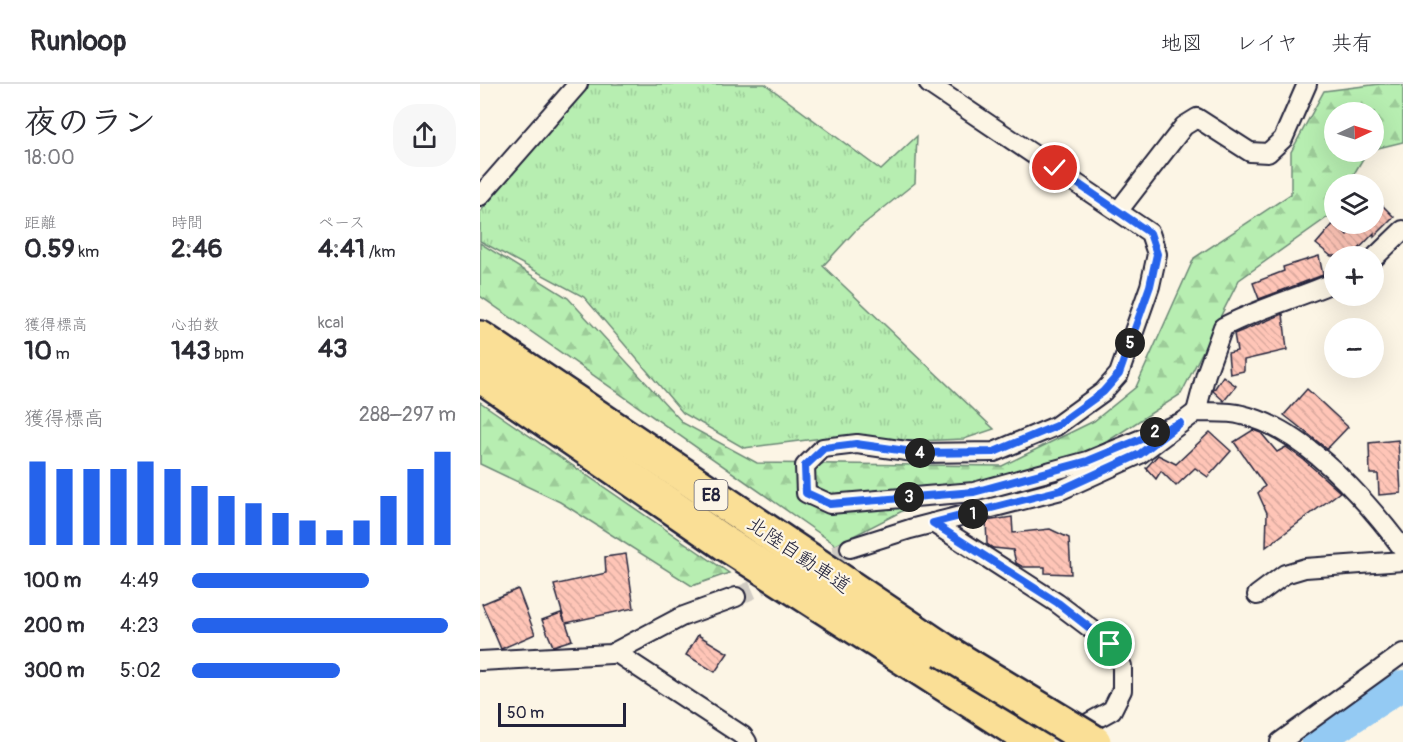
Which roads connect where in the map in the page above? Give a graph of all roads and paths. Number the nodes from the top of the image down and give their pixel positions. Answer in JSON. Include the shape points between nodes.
{"nodes":[{"id":1,"x":578,"y":84,"type":"edge"},
{"id":2,"x":929,"y":84,"type":"edge"},
{"id":3,"x":1307,"y":84,"type":"edge"},
{"id":4,"x":480,"y":196,"type":"edge"},
{"id":5,"x":1119,"y":210,"type":"junction"},
{"id":6,"x":1403,"y":230,"type":"edge"},
{"id":7,"x":1384,"y":248,"type":"edge"},
{"id":8,"x":1324,"y":287,"type":"edge"},
{"id":9,"x":480,"y":338,"type":"edge"},
{"id":10,"x":480,"y":375,"type":"edge"},
{"id":11,"x":1196,"y":412,"type":"junction"},
{"id":12,"x":1180,"y":423,"type":"junction"},
{"id":13,"x":933,"y":523,"type":"junction"},
{"id":14,"x":850,"y":548,"type":"tunnel mouth"},
{"id":15,"x":1402,"y":550,"type":"edge"},
{"id":16,"x":1257,"y":595,"type":"dead end"},
{"id":17,"x":736,"y":597,"type":"tunnel mouth"},
{"id":18,"x":615,"y":652,"type":"junction"},
{"id":19,"x":1403,"y":653,"type":"edge"},
{"id":20,"x":480,"y":661,"type":"edge"},
{"id":21,"x":941,"y":665,"type":"junction"},
{"id":22,"x":747,"y":742,"type":"edge"},
{"id":23,"x":1035,"y":742,"type":"edge"},
{"id":24,"x":1054,"y":742,"type":"edge"},
{"id":25,"x":1094,"y":742,"type":"edge"},
{"id":26,"x":1280,"y":742,"type":"edge"}],
"edges":[{"from":1,"to":4,"type":"street"},
{"from":2,"to":5,"type":"street"},
{"from":3,"to":5,"type":"street","via":[[1282,139],[1268,153],[1250,152],[1197,118],[1184,126]]},
{"from":5,"to":12,"type":"street","via":[[1150,233],[1157,254],[1119,374],[1103,392],[1056,426],[994,452],[921,453],[856,444],[824,448],[805,466],[806,493],[830,504],[974,492],[1088,461]]},
{"from":6,"to":7,"type":"street"},
{"from":8,"to":11,"type":"street","via":[[1223,327]]},
{"from":9,"to":21,"type":"highway","name":"北陸自動車道","number":"E8"},
{"from":10,"to":21,"type":"highway","name":"北陸自動車道","number":"E8","via":[[726,543]]},
{"from":11,"to":12,"type":"street"},
{"from":11,"to":15,"type":"street","via":[[1242,414],[1273,427],[1324,461],[1371,507]]},
{"from":12,"to":13,"type":"street","via":[[1140,454],[1061,490]]},
{"from":13,"to":14,"type":"street"},
{"from":13,"to":24,"type":"street","via":[[1058,603],[1110,644],[1122,666],[1122,690],[1112,710]]},
{"from":15,"to":16,"type":"street","via":[[1285,574]]},
{"from":17,"to":18,"type":"street","via":[[681,617]]},
{"from":18,"to":20,"type":"street"},
{"from":18,"to":22,"type":"street"},
{"from":19,"to":26,"type":"street"},
{"from":21,"to":23,"type":"highway","name":"北陸自動車道","number":"E8"},
{"from":21,"to":25,"type":"highway","name":"北陸自動車道","number":"E8","bridge":true}]}
